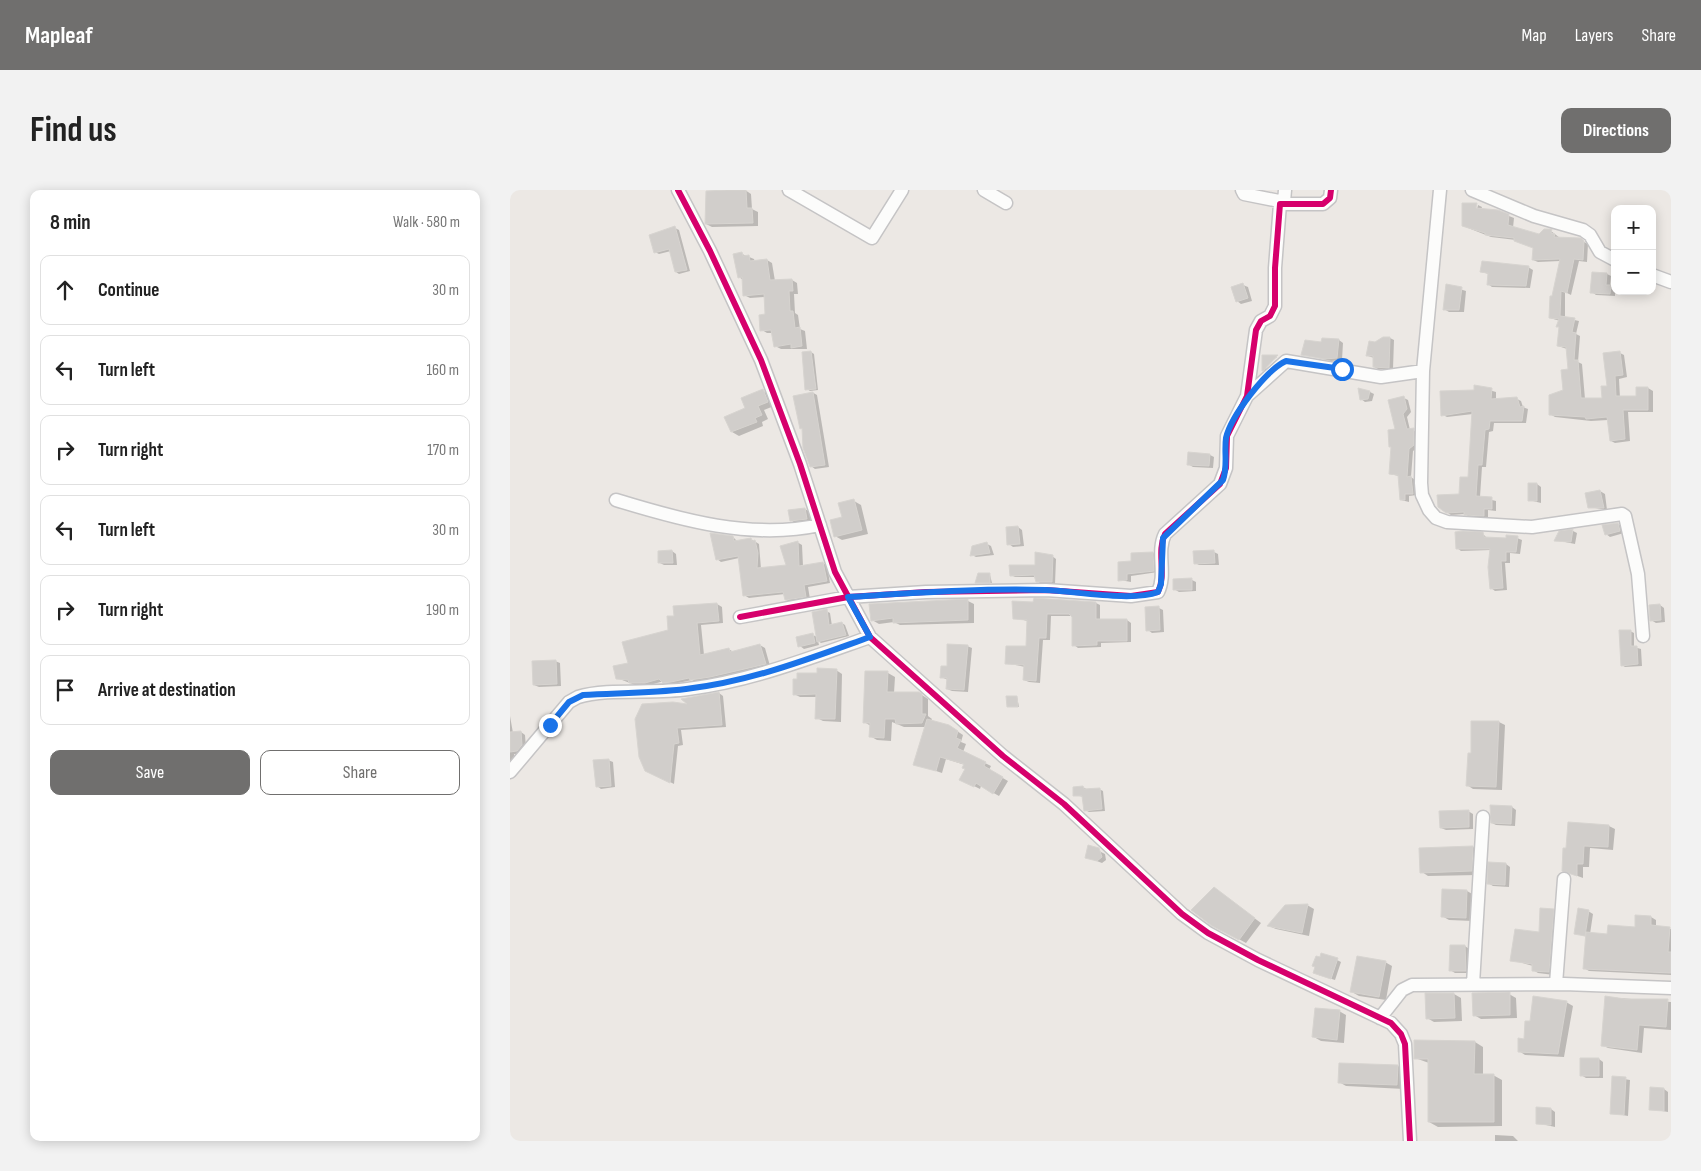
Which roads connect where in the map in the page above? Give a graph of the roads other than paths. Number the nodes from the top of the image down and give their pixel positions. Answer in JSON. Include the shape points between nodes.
{"nodes":[{"id":1,"x":678,"y":190,"type":"edge"},
{"id":2,"x":789,"y":190,"type":"edge"},
{"id":3,"x":902,"y":190,"type":"edge"},
{"id":4,"x":984,"y":190,"type":"edge"},
{"id":5,"x":1242,"y":190,"type":"edge"},
{"id":6,"x":1331,"y":190,"type":"edge"},
{"id":7,"x":1440,"y":190,"type":"edge"},
{"id":8,"x":1472,"y":190,"type":"edge"},
{"id":9,"x":1284,"y":196,"type":"edge"},
{"id":10,"x":1006,"y":203,"type":"dead end"},
{"id":11,"x":1611,"y":258,"type":"edge"},
{"id":12,"x":1656,"y":276,"type":"edge"},
{"id":13,"x":1671,"y":282,"type":"edge"},
{"id":14,"x":1423,"y":372,"type":"junction"},
{"id":15,"x":1248,"y":396,"type":"junction"},
{"id":16,"x":616,"y":500,"type":"dead end"},
{"id":17,"x":820,"y":525,"type":"junction"},
{"id":18,"x":848,"y":597,"type":"junction"},
{"id":19,"x":740,"y":617,"type":"dead end"},
{"id":20,"x":1643,"y":636,"type":"dead end"},
{"id":21,"x":870,"y":637,"type":"junction"},
{"id":22,"x":510,"y":772,"type":"edge"},
{"id":23,"x":1483,"y":817,"type":"dead end"},
{"id":24,"x":1564,"y":879,"type":"dead end"},
{"id":25,"x":1473,"y":984,"type":"junction"},
{"id":26,"x":1556,"y":984,"type":"junction"},
{"id":27,"x":1671,"y":988,"type":"edge"},
{"id":28,"x":1380,"y":1018,"type":"junction"},
{"id":29,"x":1410,"y":1141,"type":"edge"}],
"edges":[{"from":1,"to":17,"type":"street","via":[[761,360]]},
{"from":2,"to":3,"type":"street","via":[[872,238]]},
{"from":4,"to":10,"type":"street"},
{"from":5,"to":9,"type":"street","via":[[1244,194]]},
{"from":6,"to":9,"type":"street","via":[[1330,198],[1322,204]]},
{"from":7,"to":14,"type":"street"},
{"from":8,"to":11,"type":"street","via":[[1534,216],[1583,230],[1600,252]]},
{"from":9,"to":15,"type":"street","via":[[1279,208],[1276,306],[1256,330]]},
{"from":12,"to":13,"type":"street"},
{"from":14,"to":15,"type":"street","via":[[1381,378],[1286,361]]},
{"from":14,"to":20,"type":"street","via":[[1422,494],[1428,510],[1447,522],[1532,527],[1626,516],[1638,574]]},
{"from":15,"to":18,"type":"street","via":[[1227,436],[1223,480],[1163,538],[1158,592],[1131,596],[1046,590],[974,590]]},
{"from":16,"to":17,"type":"street","via":[[680,520],[732,527],[801,530]]},
{"from":17,"to":18,"type":"street","via":[[835,572]]},
{"from":18,"to":19,"type":"street"},
{"from":18,"to":21,"type":"street"},
{"from":21,"to":22,"type":"street","via":[[784,668],[730,681],[687,689],[578,697],[569,702]]},
{"from":21,"to":28,"type":"street","via":[[1003,756],[1064,804],[1182,914],[1208,933],[1258,960]]},
{"from":23,"to":25,"type":"street"},
{"from":24,"to":26,"type":"street"},
{"from":25,"to":26,"type":"street"},
{"from":25,"to":28,"type":"street","via":[[1407,987]]},
{"from":26,"to":27,"type":"street"},
{"from":28,"to":29,"type":"street","via":[[1391,1023],[1405,1044]]}]}
